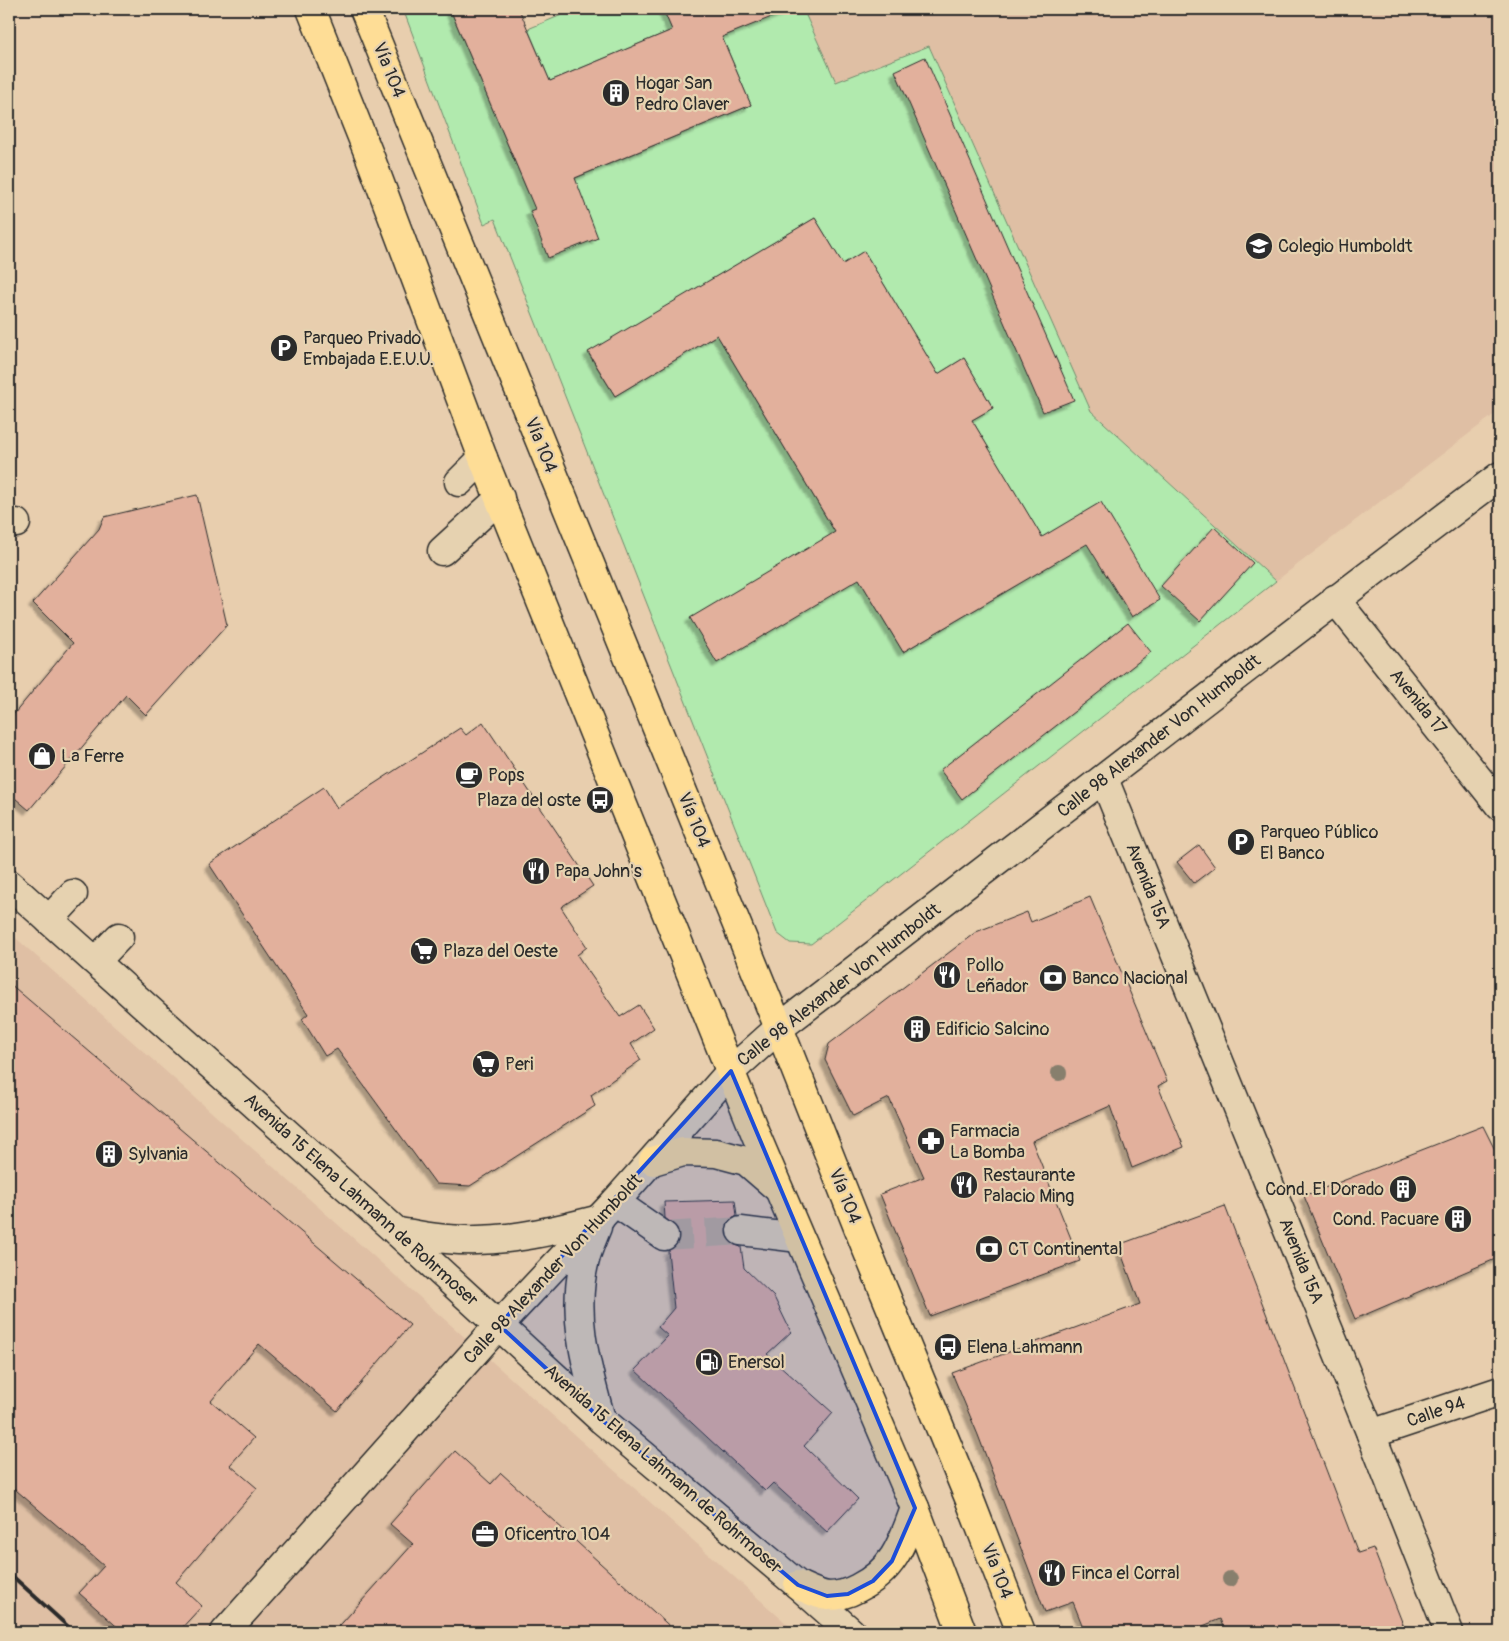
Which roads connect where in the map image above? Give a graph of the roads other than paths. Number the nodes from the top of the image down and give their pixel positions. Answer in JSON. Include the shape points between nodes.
{"nodes":[{"id":1,"x":311,"y":9,"type":"edge"},
{"id":2,"x":364,"y":9,"type":"edge"},
{"id":3,"x":483,"y":458,"type":"junction"},
{"id":4,"x":1500,"y":476,"type":"edge"},
{"id":5,"x":459,"y":482,"type":"dead end"},
{"id":6,"x":500,"y":498,"type":"junction"},
{"id":7,"x":442,"y":551,"type":"dead end"},
{"id":8,"x":1335,"y":599,"type":"junction"},
{"id":9,"x":1104,"y":779,"type":"junction"},
{"id":10,"x":1500,"y":806,"type":"edge"},
{"id":11,"x":9,"y":884,"type":"edge"},
{"id":12,"x":73,"y":894,"type":"dead end"},
{"id":13,"x":49,"y":920,"type":"junction"},
{"id":14,"x":119,"y":937,"type":"dead end"},
{"id":15,"x":96,"y":961,"type":"junction"},
{"id":16,"x":779,"y":1028,"type":"junction"},
{"id":17,"x":731,"y":1071,"type":"junction"},
{"id":18,"x":653,"y":1160,"type":"junction"},
{"id":19,"x":779,"y":1189,"type":"junction"},
{"id":20,"x":608,"y":1210,"type":"junction"},
{"id":21,"x":741,"y":1231,"type":"tunnel mouth"},
{"id":22,"x":397,"y":1232,"type":"junction"},
{"id":23,"x":664,"y":1236,"type":"tunnel mouth"},
{"id":24,"x":799,"y":1238,"type":"junction"},
{"id":25,"x":499,"y":1325,"type":"junction"},
{"id":26,"x":1500,"y":1390,"type":"edge"},
{"id":27,"x":602,"y":1420,"type":"junction"},
{"id":28,"x":1371,"y":1434,"type":"junction"},
{"id":29,"x":915,"y":1508,"type":"junction"},
{"id":30,"x":798,"y":1586,"type":"junction"},
{"id":31,"x":225,"y":1632,"type":"edge"},
{"id":32,"x":851,"y":1632,"type":"edge"},
{"id":33,"x":962,"y":1632,"type":"edge"},
{"id":34,"x":1021,"y":1632,"type":"edge"},
{"id":35,"x":1448,"y":1632,"type":"edge"}],
"edges":[{"from":1,"to":3,"type":"main road"},
{"from":2,"to":16,"type":"main road","name":"Vía 104"},
{"from":3,"to":5,"type":"street"},
{"from":3,"to":6,"type":"main road"},
{"from":4,"to":8,"type":"street","name":"Calle 98 Alexander Von Humboldt"},
{"from":6,"to":7,"type":"street"},
{"from":6,"to":17,"type":"main road"},
{"from":8,"to":9,"type":"street","name":"Calle 98 Alexander Von Humboldt"},
{"from":8,"to":10,"type":"street","name":"Avenida 17"},
{"from":9,"to":16,"type":"street","name":"Calle 98 Alexander Von Humboldt"},
{"from":9,"to":28,"type":"street","name":"Avenida 15A"},
{"from":11,"to":13,"type":"street","name":"Avenida 15 Elena Lahmann de Rohrmoser"},
{"from":12,"to":13,"type":"street"},
{"from":13,"to":15,"type":"street","name":"Avenida 15 Elena Lahmann de Rohrmoser"},
{"from":14,"to":15,"type":"street"},
{"from":15,"to":22,"type":"street","name":"Avenida 15 Elena Lahmann de Rohrmoser"},
{"from":16,"to":17,"type":"street","name":"Calle 98 Alexander Von Humboldt"},
{"from":16,"to":34,"type":"main road","name":"Vía 104"},
{"from":17,"to":18,"type":"street","name":"Calle 98 Alexander Von Humboldt"},
{"from":17,"to":19,"type":"main road"},
{"from":18,"to":19,"type":"main road","via":[[684,1152],[716,1153],[746,1161]]},
{"from":18,"to":20,"type":"street","name":"Calle 98 Alexander Von Humboldt"},
{"from":19,"to":24,"type":"main road"},
{"from":20,"to":22,"type":"street","via":[[550,1232],[499,1239],[448,1239]]},
{"from":20,"to":23,"type":"street"},
{"from":20,"to":25,"type":"street","name":"Calle 98 Alexander Von Humboldt"},
{"from":20,"to":27,"type":"street","via":[[586,1257],[579,1298],[581,1338]]},
{"from":21,"to":24,"type":"street"},
{"from":22,"to":25,"type":"street","name":"Avenida 15 Elena Lahmann de Rohrmoser"},
{"from":24,"to":29,"type":"main road"},
{"from":25,"to":27,"type":"street","name":"Avenida 15 Elena Lahmann de Rohrmoser"},
{"from":25,"to":31,"type":"street","name":"Calle 98 Alexander Von Humboldt"},
{"from":26,"to":28,"type":"street","name":"Calle 94"},
{"from":27,"to":30,"type":"street","name":"Avenida 15 Elena Lahmann de Rohrmoser"},
{"from":28,"to":35,"type":"street","name":"Avenida 15A"},
{"from":29,"to":30,"type":"main road","via":[[892,1561],[873,1581],[848,1594],[827,1596]]},
{"from":29,"to":33,"type":"main road"},
{"from":30,"to":32,"type":"street","name":"Avenida 15 Elena Lahmann de Rohrmoser"}]}
